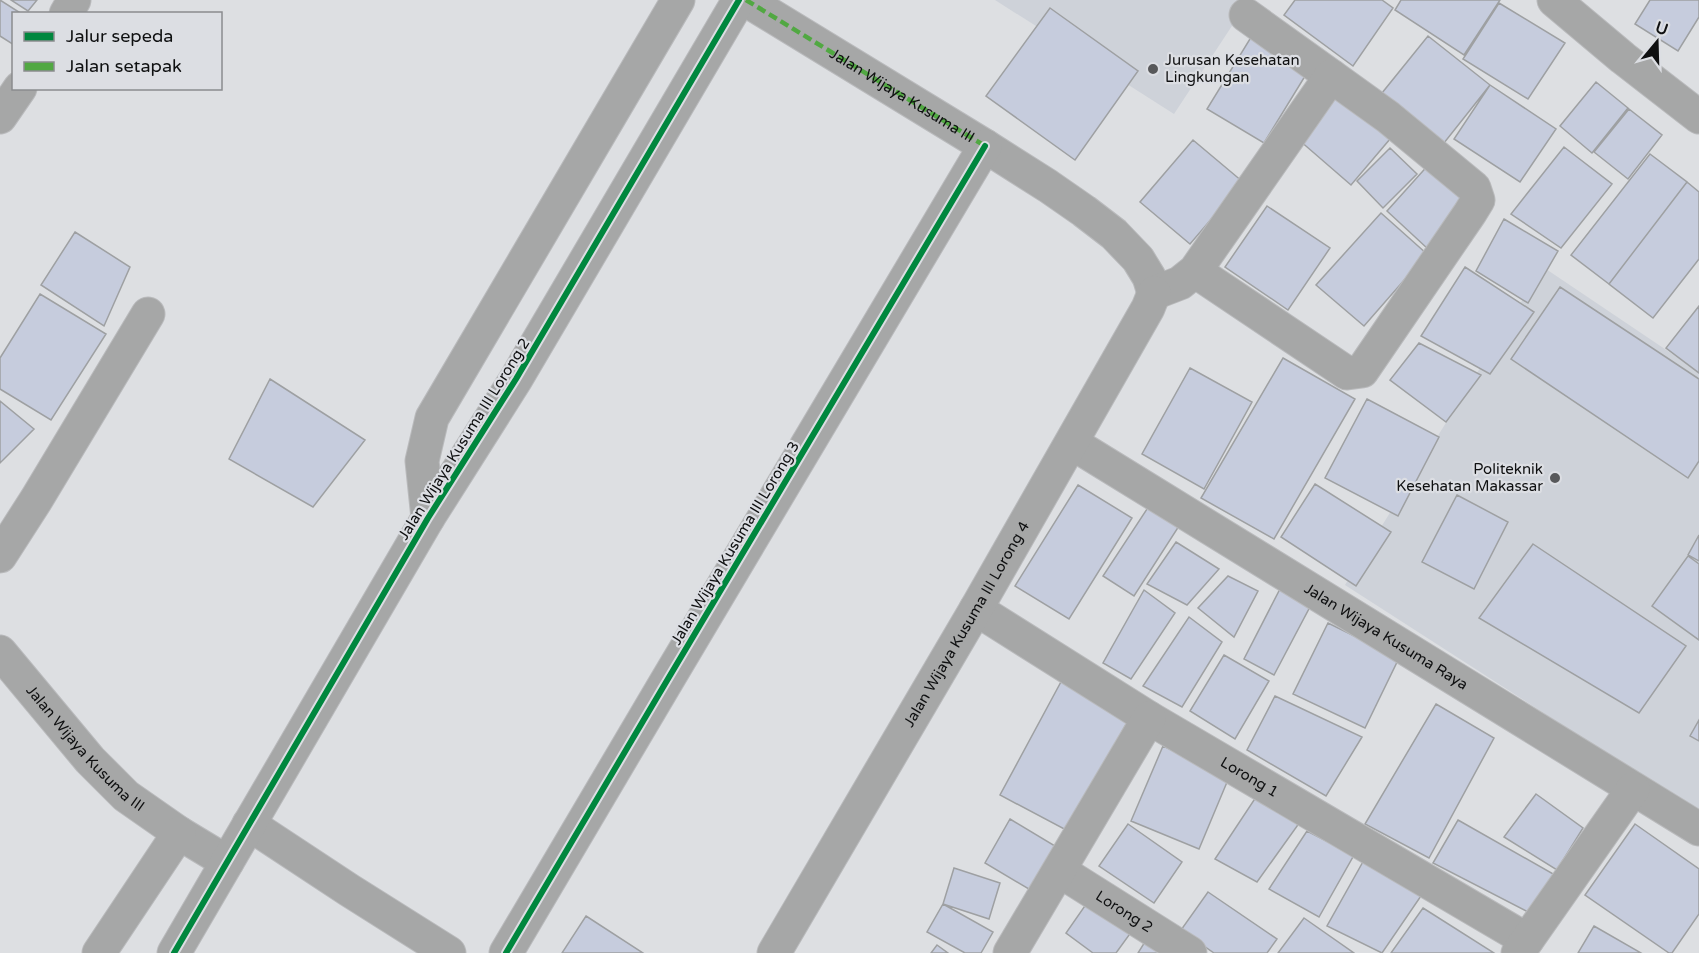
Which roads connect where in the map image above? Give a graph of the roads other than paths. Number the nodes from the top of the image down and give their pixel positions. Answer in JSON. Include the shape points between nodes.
{"nodes":[{"id":1,"x":678,"y":0,"type":"edge"},
{"id":2,"x":739,"y":0,"type":"edge"},
{"id":3,"x":746,"y":0,"type":"edge"},
{"id":4,"x":1554,"y":0,"type":"edge"},
{"id":5,"x":1246,"y":15,"type":"dead end"},
{"id":6,"x":1331,"y":76,"type":"junction"},
{"id":7,"x":19,"y":90,"type":"edge"},
{"id":8,"x":0,"y":117,"type":"edge"},
{"id":9,"x":1699,"y":117,"type":"edge"},
{"id":10,"x":985,"y":146,"type":"junction"},
{"id":11,"x":1195,"y":271,"type":"junction"},
{"id":12,"x":1154,"y":293,"type":"junction"},
{"id":13,"x":148,"y":314,"type":"dead end"},
{"id":14,"x":1072,"y":443,"type":"junction"},
{"id":15,"x":428,"y":518,"type":"junction"},
{"id":16,"x":0,"y":556,"type":"edge"},
{"id":17,"x":976,"y":609,"type":"junction"},
{"id":18,"x":0,"y":652,"type":"edge"},
{"id":19,"x":1149,"y":718,"type":"junction"},
{"id":20,"x":1633,"y":789,"type":"junction"},
{"id":21,"x":249,"y":824,"type":"junction"},
{"id":22,"x":1699,"y":829,"type":"edge"},
{"id":23,"x":179,"y":833,"type":"junction"},
{"id":24,"x":227,"y":862,"type":"junction"},
{"id":25,"x":1060,"y":871,"type":"junction"},
{"id":26,"x":1523,"y":947,"type":"edge"},
{"id":27,"x":99,"y":953,"type":"edge"},
{"id":28,"x":174,"y":953,"type":"edge"},
{"id":29,"x":449,"y":953,"type":"edge"},
{"id":30,"x":506,"y":953,"type":"edge"},
{"id":31,"x":774,"y":953,"type":"edge"},
{"id":32,"x":1010,"y":953,"type":"edge"},
{"id":33,"x":1190,"y":953,"type":"edge"}],
"edges":[{"from":1,"to":15,"type":"street","via":[[432,418],[422,460]]},
{"from":2,"to":15,"type":"street","name":"Jalan Wijaya Kusuma III Lorong 2","via":[[516,379]]},
{"from":3,"to":10,"type":"street","name":"Jalan Wijaya Kusuma III"},
{"from":4,"to":9,"type":"street"},
{"from":5,"to":6,"type":"street"},
{"from":6,"to":11,"type":"street"},
{"from":6,"to":11,"type":"street","via":[[1474,188],[1478,200],[1362,371],[1347,373]]},
{"from":7,"to":8,"type":"street"},
{"from":10,"to":12,"type":"street","name":"Jalan Wijaya Kusuma III","via":[[1114,234],[1138,259]]},
{"from":10,"to":30,"type":"street","name":"Jalan Wijaya Kusuma III Lorong 3"},
{"from":11,"to":12,"type":"street","via":[[1180,283]]},
{"from":12,"to":14,"type":"street","name":"Jalan Wijaya Kusuma III Lorong 4"},
{"from":13,"to":16,"type":"street"},
{"from":14,"to":17,"type":"street","name":"Jalan Wijaya Kusuma III Lorong 4"},
{"from":14,"to":20,"type":"street","name":"Jalan Wijaya Kusuma Raya"},
{"from":15,"to":21,"type":"street","name":"Jalan Wijaya Kusuma III Lorong 2"},
{"from":17,"to":19,"type":"street","name":"Lorong 1"},
{"from":17,"to":31,"type":"street","name":"Jalan Wijaya Kusuma III Lorong 4"},
{"from":18,"to":23,"type":"street","name":"Jalan Wijaya Kusuma III","via":[[90,760],[126,796]]},
{"from":19,"to":25,"type":"street"},
{"from":19,"to":26,"type":"street","name":"Lorong 1"},
{"from":20,"to":22,"type":"street","name":"Jalan Wijaya Kusuma Raya"},
{"from":20,"to":26,"type":"street"},
{"from":21,"to":24,"type":"street","name":"Jalan Wijaya Kusuma III Lorong 2"},
{"from":21,"to":29,"type":"street"},
{"from":23,"to":24,"type":"street","name":"Jalan Wijaya Kusuma III"},
{"from":23,"to":27,"type":"street"},
{"from":24,"to":28,"type":"street","name":"Jalan Wijaya Kusuma III Lorong 2"},
{"from":25,"to":32,"type":"street"},
{"from":25,"to":33,"type":"street","name":"Lorong 2"}]}
